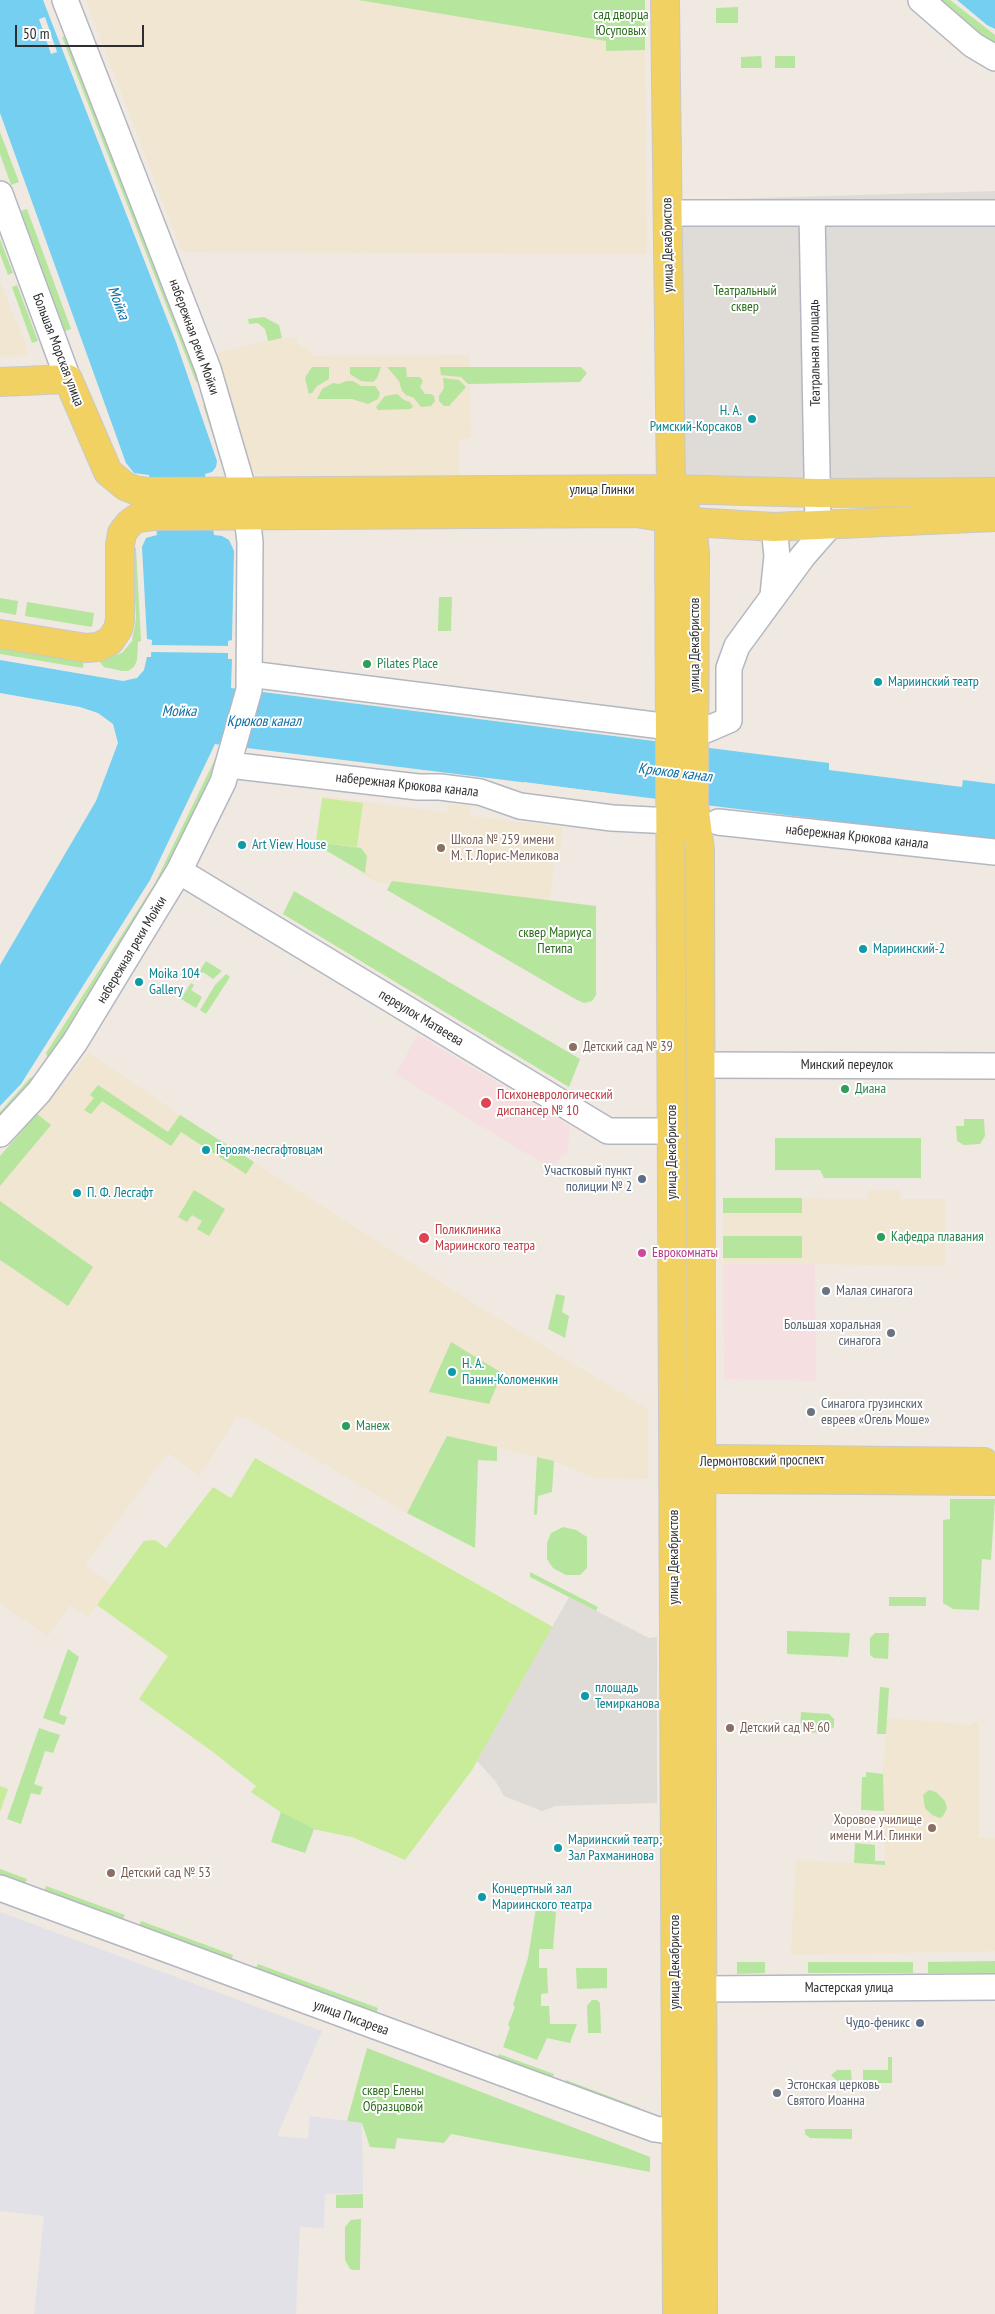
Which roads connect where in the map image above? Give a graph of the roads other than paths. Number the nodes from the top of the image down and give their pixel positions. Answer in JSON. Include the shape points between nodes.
{"nodes":[{"id":1,"x":65,"y":0,"type":"edge"},
{"id":2,"x":665,"y":0,"type":"edge"},
{"id":3,"x":921,"y":0,"type":"edge"},
{"id":4,"x":995,"y":58,"type":"edge"},
{"id":5,"x":0,"y":194,"type":"edge"},
{"id":6,"x":668,"y":213,"type":"junction"},
{"id":7,"x":812,"y":213,"type":"junction"},
{"id":8,"x":995,"y":213,"type":"edge"},
{"id":9,"x":68,"y":379,"type":"junction"},
{"id":10,"x":0,"y":382,"type":"edge"},
{"id":11,"x":671,"y":489,"type":"junction"},
{"id":12,"x":995,"y":492,"type":"edge"},
{"id":13,"x":818,"y":493,"type":"junction"},
{"id":14,"x":146,"y":499,"type":"junction"},
{"id":15,"x":246,"y":503,"type":"junction"},
{"id":16,"x":995,"y":517,"type":"edge"},
{"id":17,"x":681,"y":520,"type":"junction"},
{"id":18,"x":824,"y":525,"type":"junction"},
{"id":19,"x":774,"y":527,"type":"junction"},
{"id":20,"x":772,"y":597,"type":"junction"},
{"id":21,"x":0,"y":634,"type":"edge"},
{"id":22,"x":695,"y":654,"type":"junction"},
{"id":23,"x":732,"y":656,"type":"junction"},
{"id":24,"x":249,"y":682,"type":"junction"},
{"id":25,"x":682,"y":738,"type":"junction"},
{"id":26,"x":231,"y":756,"type":"junction"},
{"id":27,"x":679,"y":809,"type":"junction"},
{"id":28,"x":718,"y":822,"type":"dead end"},
{"id":29,"x":995,"y":852,"type":"edge"},
{"id":30,"x":179,"y":871,"type":"junction"},
{"id":31,"x":700,"y":1065,"type":"junction"},
{"id":32,"x":995,"y":1066,"type":"edge"},
{"id":33,"x":672,"y":1131,"type":"junction"},
{"id":34,"x":0,"y":1134,"type":"edge"},
{"id":35,"x":995,"y":1462,"type":"edge"},
{"id":36,"x":673,"y":1467,"type":"junction"},
{"id":37,"x":701,"y":1468,"type":"junction"},
{"id":38,"x":995,"y":1481,"type":"edge"},
{"id":39,"x":0,"y":1888,"type":"edge"},
{"id":40,"x":995,"y":1987,"type":"edge"},
{"id":41,"x":702,"y":1990,"type":"junction"},
{"id":42,"x":703,"y":2122,"type":"junction"},
{"id":43,"x":676,"y":2132,"type":"junction"},
{"id":44,"x":677,"y":2314,"type":"edge"},
{"id":45,"x":703,"y":2314,"type":"edge"}],
"edges":[{"from":1,"to":15,"type":"street","name":"набережная реки Мойки","via":[[208,369]]},
{"from":2,"to":6,"type":"main road","name":"улица Декабристов"},
{"from":3,"to":4,"type":"street","via":[[973,45]]},
{"from":5,"to":9,"type":"street","name":"Большая Морская улица"},
{"from":6,"to":7,"type":"street"},
{"from":6,"to":11,"type":"main road","name":"улица Декабристов"},
{"from":7,"to":8,"type":"street"},
{"from":7,"to":13,"type":"street","name":"Театральная площадь"},
{"from":9,"to":10,"type":"main road"},
{"from":9,"to":14,"type":"main road","name":"Большая Морская улица","via":[[102,463],[115,480]]},
{"from":11,"to":13,"type":"main road","name":"улица Глинки"},
{"from":11,"to":15,"type":"main road","name":"улица Глинки"},
{"from":11,"to":17,"type":"main road","name":"улица Декабристов"},
{"from":12,"to":13,"type":"main road","name":"улица Глинки"},
{"from":13,"to":18,"type":"street","name":"Театральная площадь"},
{"from":14,"to":15,"type":"main road","name":"улица Глинки"},
{"from":14,"to":21,"type":"main road","via":[[137,518],[122,533],[120,620],[116,634],[98,647],[86,648]]},
{"from":15,"to":17,"type":"main road","name":"улица Глинки","via":[[636,513]]},
{"from":15,"to":24,"type":"street","name":"набережная реки Мойки","via":[[250,548]]},
{"from":16,"to":18,"type":"main road","name":"улица Глинки"},
{"from":17,"to":19,"type":"main road","name":"улица Глинки"},
{"from":17,"to":22,"type":"main road","name":"улица Декабристов","via":[[695,552]]},
{"from":17,"to":25,"type":"main road","name":"улица Декабристов"},
{"from":18,"to":19,"type":"main road","name":"улица Глинки"},
{"from":18,"to":20,"type":"street"},
{"from":19,"to":20,"type":"street","via":[[777,556]]},
{"from":20,"to":23,"type":"street"},
{"from":22,"to":23,"type":"street"},
{"from":22,"to":25,"type":"main road","name":"улица Декабристов"},
{"from":23,"to":25,"type":"street","via":[[729,720]]},
{"from":24,"to":25,"type":"street"},
{"from":24,"to":26,"type":"street","name":"набережная реки Мойки"},
{"from":25,"to":27,"type":"main road"},
{"from":26,"to":27,"type":"street","name":"набережная Крюкова канала","via":[[418,788],[480,792],[520,806],[612,818]]},
{"from":26,"to":30,"type":"street","name":"набережная реки Мойки"},
{"from":27,"to":31,"type":"main road","name":"улица Декабристов","via":[[700,850]]},
{"from":27,"to":33,"type":"main road","name":"улица Декабристов"},
{"from":28,"to":29,"type":"street","name":"набережная Крюкова канала"},
{"from":30,"to":33,"type":"street","name":"переулок Матвеева","via":[[608,1131]]},
{"from":30,"to":34,"type":"street","name":"набережная реки Мойки","via":[[75,1042],[39,1092]]},
{"from":31,"to":32,"type":"street","name":"Минский переулок"},
{"from":31,"to":37,"type":"main road","name":"улица Декабристов"},
{"from":33,"to":36,"type":"main road","name":"улица Декабристов"},
{"from":35,"to":37,"type":"main road","name":"Лермонтовский проспект"},
{"from":36,"to":37,"type":"main road","name":"Лермонтовский проспект"},
{"from":36,"to":43,"type":"main road","name":"улица Декабристов"},
{"from":37,"to":38,"type":"main road","name":"Лермонтовский проспект","via":[[719,1479]]},
{"from":37,"to":41,"type":"main road","name":"улица Декабристов"},
{"from":39,"to":43,"type":"street","name":"улица Писарева","via":[[655,2129]]},
{"from":40,"to":41,"type":"street","name":"Мастерская улица"},
{"from":41,"to":42,"type":"main road","name":"улица Декабристов"},
{"from":42,"to":43,"type":"street"},
{"from":42,"to":45,"type":"main road","name":"улица Декабристов"},
{"from":43,"to":44,"type":"main road","name":"улица Декабристов"}]}
